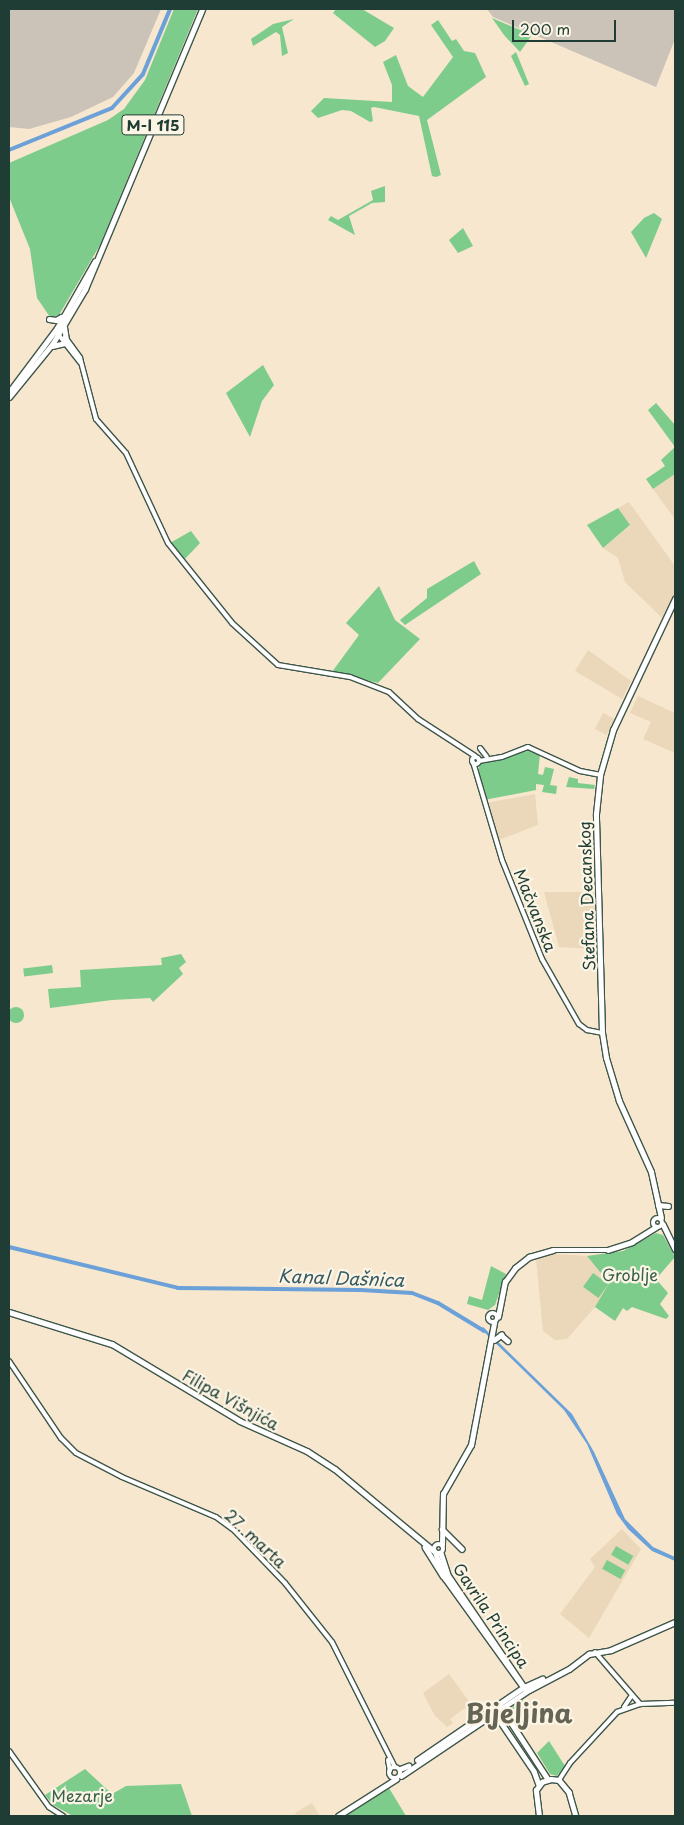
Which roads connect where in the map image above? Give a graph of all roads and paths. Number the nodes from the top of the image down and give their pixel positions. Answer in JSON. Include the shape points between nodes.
{"nodes":[{"id":1,"x":202,"y":9,"type":"edge"},
{"id":2,"x":105,"y":243,"type":"junction"},
{"id":3,"x":66,"y":313,"type":"junction"},
{"id":4,"x":65,"y":325,"type":"junction"},
{"id":5,"x":58,"y":331,"type":"junction"},
{"id":6,"x":49,"y":339,"type":"junction"},
{"id":7,"x":66,"y":341,"type":"junction"},
{"id":8,"x":49,"y":348,"type":"junction"},
{"id":9,"x":9,"y":392,"type":"edge"},
{"id":10,"x":9,"y":397,"type":"edge"},
{"id":11,"x":675,"y":599,"type":"edge"},
{"id":12,"x":480,"y":748,"type":"dead end"},
{"id":13,"x":489,"y":758,"type":"junction"},
{"id":14,"x":476,"y":760,"type":"junction"},
{"id":15,"x":600,"y":775,"type":"junction"},
{"id":16,"x":602,"y":1033,"type":"junction"},
{"id":17,"x":658,"y":1198,"type":"junction"},
{"id":18,"x":658,"y":1204,"type":"junction"},
{"id":19,"x":668,"y":1206,"type":"dead end"},
{"id":20,"x":661,"y":1218,"type":"junction"},
{"id":21,"x":654,"y":1220,"type":"junction"},
{"id":22,"x":663,"y":1224,"type":"junction"},
{"id":23,"x":657,"y":1227,"type":"junction"},
{"id":24,"x":642,"y":1236,"type":"junction"},
{"id":25,"x":671,"y":1241,"type":"junction"},
{"id":26,"x":675,"y":1248,"type":"edge"},
{"id":27,"x":500,"y":1300,"type":"junction"},
{"id":28,"x":9,"y":1312,"type":"edge"},
{"id":29,"x":492,"y":1313,"type":"junction"},
{"id":30,"x":498,"y":1317,"type":"junction"},
{"id":31,"x":492,"y":1323,"type":"junction"},
{"id":32,"x":494,"y":1335,"type":"junction"},
{"id":33,"x":508,"y":1341,"type":"dead end"},
{"id":34,"x":9,"y":1361,"type":"edge"},
{"id":35,"x":441,"y":1527,"type":"junction"},
{"id":36,"x":441,"y":1533,"type":"junction"},
{"id":37,"x":422,"y":1542,"type":"junction"},
{"id":38,"x":442,"y":1546,"type":"junction"},
{"id":39,"x":462,"y":1549,"type":"dead end"},
{"id":40,"x":436,"y":1550,"type":"junction"},
{"id":41,"x":445,"y":1577,"type":"junction"},
{"id":42,"x":675,"y":1622,"type":"edge"},
{"id":43,"x":594,"y":1651,"type":"junction"},
{"id":44,"x":606,"y":1652,"type":"junction"},
{"id":45,"x":602,"y":1660,"type":"junction"},
{"id":46,"x":553,"y":1676,"type":"junction"},
{"id":47,"x":519,"y":1681,"type":"junction"},
{"id":48,"x":535,"y":1681,"type":"junction"},
{"id":49,"x":525,"y":1689,"type":"junction"},
{"id":50,"x":516,"y":1693,"type":"junction"},
{"id":51,"x":632,"y":1695,"type":"junction"},
{"id":52,"x":675,"y":1703,"type":"edge"},
{"id":53,"x":640,"y":1704,"type":"junction"},
{"id":54,"x":500,"y":1706,"type":"junction"},
{"id":55,"x":623,"y":1708,"type":"junction"},
{"id":56,"x":494,"y":1711,"type":"junction"},
{"id":57,"x":9,"y":1751,"type":"edge"},
{"id":58,"x":387,"y":1755,"type":"junction"},
{"id":59,"x":398,"y":1768,"type":"junction"},
{"id":60,"x":390,"y":1772,"type":"junction"},
{"id":61,"x":398,"y":1778,"type":"junction"},
{"id":62,"x":548,"y":1779,"type":"junction"},
{"id":63,"x":559,"y":1780,"type":"junction"},
{"id":64,"x":540,"y":1783,"type":"junction"},
{"id":65,"x":380,"y":1788,"type":"junction"},
{"id":66,"x":63,"y":1816,"type":"edge"},
{"id":67,"x":338,"y":1816,"type":"edge"},
{"id":68,"x":539,"y":1816,"type":"edge"},
{"id":69,"x":576,"y":1816,"type":"edge"}],
"edges":[{"from":1,"to":2,"type":"main road","number":"M-I 115"},
{"from":2,"to":3,"type":"main road","number":"M-I 115"},
{"from":2,"to":4,"type":"main road","number":"M-I 115"},
{"from":3,"to":5,"type":"main road","number":"M-I 115"},
{"from":3,"to":6,"type":"main road","via":[[50,322]]},
{"from":4,"to":5,"type":"main road","number":"M-I 115"},
{"from":4,"to":7,"type":"main road"},
{"from":5,"to":6,"type":"main road","number":"M-I 115"},
{"from":5,"to":7,"type":"street"},
{"from":5,"to":8,"type":"main road","number":"M-I 115"},
{"from":6,"to":9,"type":"main road","number":"M-I 115"},
{"from":7,"to":8,"type":"main road"},
{"from":7,"to":14,"type":"street","via":[[82,366],[94,415],[126,453],[168,543],[232,624],[278,665],[350,677],[390,692],[418,718]]},
{"from":8,"to":10,"type":"main road","number":"M-I 115"},
{"from":11,"to":15,"type":"main road","name":"Stefana Decanskog","via":[[615,727]]},
{"from":12,"to":13,"type":"street"},
{"from":13,"to":14,"type":"street"},
{"from":13,"to":15,"type":"street","via":[[531,747],[580,771]]},
{"from":14,"to":16,"type":"street","name":"Mačvanska","via":[[475,776],[502,860],[542,960],[579,1024],[590,1032]]},
{"from":15,"to":16,"type":"main road","name":"Stefana Decanskog","via":[[596,836]]},
{"from":16,"to":17,"type":"main road","name":"Stefana Decanskog","via":[[612,1082],[650,1170]]},
{"from":17,"to":18,"type":"main road"},
{"from":17,"to":21,"type":"main road"},
{"from":18,"to":19,"type":"main road"},
{"from":18,"to":20,"type":"main road"},
{"from":20,"to":21,"type":"main road"},
{"from":20,"to":22,"type":"main road"},
{"from":21,"to":23,"type":"main road"},
{"from":21,"to":24,"type":"main road"},
{"from":22,"to":23,"type":"main road"},
{"from":22,"to":25,"type":"main road"},
{"from":23,"to":24,"type":"main road"},
{"from":23,"to":25,"type":"main road"},
{"from":24,"to":27,"type":"main road","via":[[608,1250],[553,1250],[531,1256],[509,1276]]},
{"from":25,"to":26,"type":"main road"},
{"from":27,"to":29,"type":"main road"},
{"from":27,"to":30,"type":"main road"},
{"from":28,"to":37,"type":"main road","name":"Filipa Višnjića","via":[[112,1344],[240,1421],[307,1451],[335,1469]]},
{"from":29,"to":30,"type":"main road"},
{"from":29,"to":31,"type":"main road","via":[[488,1317]]},
{"from":30,"to":31,"type":"main road"},
{"from":31,"to":32,"type":"main road"},
{"from":32,"to":33,"type":"main road","via":[[501,1335]]},
{"from":32,"to":35,"type":"main road","via":[[471,1445],[444,1491]]},
{"from":34,"to":58,"type":"street","name":"27. marta","via":[[61,1438],[76,1453],[122,1477],[216,1517],[235,1531],[285,1583],[332,1642]]},
{"from":35,"to":36,"type":"main road"},
{"from":35,"to":39,"type":"main road"},
{"from":36,"to":38,"type":"main road"},
{"from":36,"to":40,"type":"main road"},
{"from":37,"to":40,"type":"main road"},
{"from":37,"to":41,"type":"main road","via":[[438,1572]]},
{"from":38,"to":40,"type":"main road"},
{"from":38,"to":40,"type":"main road"},
{"from":40,"to":41,"type":"main road"},
{"from":40,"to":47,"type":"main road","name":"Gavrila Principa","via":[[448,1575]]},
{"from":41,"to":47,"type":"main road","name":"Gavrila Principa"},
{"from":42,"to":44,"type":"main road"},
{"from":43,"to":44,"type":"main road"},
{"from":43,"to":45,"type":"street"},
{"from":43,"to":46,"type":"main road"},
{"from":44,"to":45,"type":"street"},
{"from":45,"to":51,"type":"street"},
{"from":46,"to":48,"type":"main road"},
{"from":46,"to":49,"type":"main road"},
{"from":47,"to":48,"type":"main road"},
{"from":47,"to":49,"type":"main road","name":"Gavrila Principa"},
{"from":47,"to":50,"type":"main road"},
{"from":48,"to":49,"type":"main road"},
{"from":49,"to":50,"type":"main road"},
{"from":49,"to":54,"type":"main road"},
{"from":50,"to":54,"type":"main road"},
{"from":51,"to":53,"type":"street"},
{"from":51,"to":55,"type":"street"},
{"from":52,"to":53,"type":"street"},
{"from":53,"to":55,"type":"street"},
{"from":54,"to":56,"type":"main road"},
{"from":54,"to":62,"type":"main road"},
{"from":55,"to":63,"type":"street","via":[[570,1763]]},
{"from":56,"to":59,"type":"main road"},
{"from":56,"to":61,"type":"main road"},
{"from":56,"to":64,"type":"main road"},
{"from":57,"to":66,"type":"street","via":[[49,1807]]},
{"from":58,"to":59,"type":"street"},
{"from":58,"to":60,"type":"street"},
{"from":59,"to":60,"type":"main road"},
{"from":59,"to":61,"type":"main road"},
{"from":60,"to":61,"type":"main road"},
{"from":60,"to":65,"type":"main road"},
{"from":61,"to":65,"type":"main road"},
{"from":62,"to":63,"type":"main road"},
{"from":62,"to":64,"type":"main road"},
{"from":63,"to":69,"type":"main road","via":[[569,1792]]},
{"from":64,"to":68,"type":"main road","via":[[535,1795]]},
{"from":65,"to":67,"type":"main road"}]}
